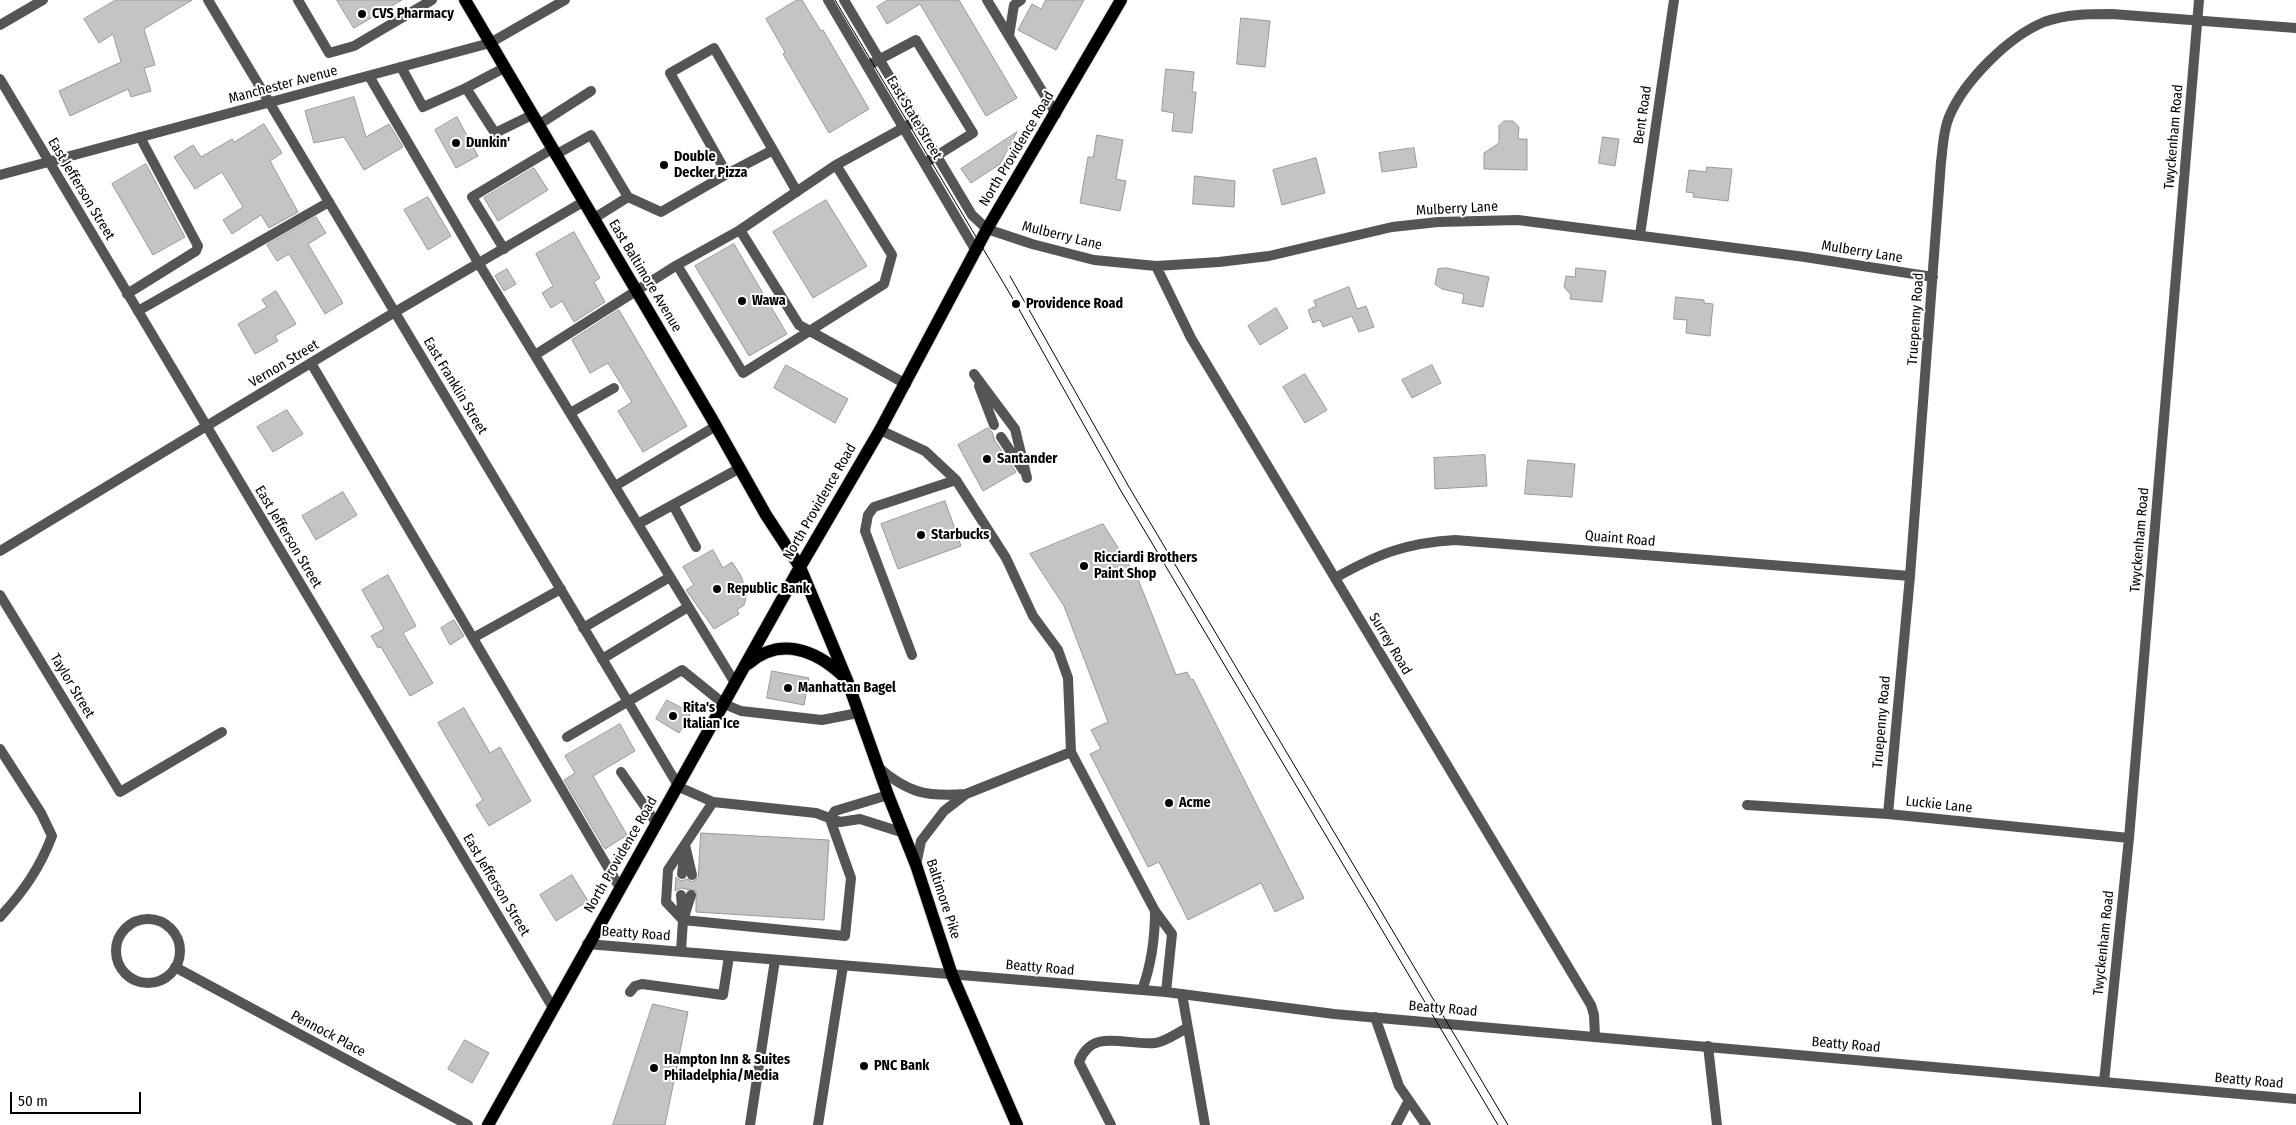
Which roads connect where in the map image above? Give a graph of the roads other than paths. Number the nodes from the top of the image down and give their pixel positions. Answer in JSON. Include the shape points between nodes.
{"nodes":[{"id":1,"x":43,"y":0,"type":"edge"},
{"id":2,"x":208,"y":0,"type":"edge"},
{"id":3,"x":298,"y":0,"type":"edge"},
{"id":4,"x":432,"y":0,"type":"edge"},
{"id":5,"x":465,"y":0,"type":"edge"},
{"id":6,"x":564,"y":0,"type":"edge"},
{"id":7,"x":828,"y":0,"type":"edge"},
{"id":8,"x":844,"y":0,"type":"edge"},
{"id":9,"x":987,"y":0,"type":"edge"},
{"id":10,"x":1021,"y":0,"type":"edge"},
{"id":11,"x":1120,"y":0,"type":"edge"},
{"id":12,"x":1674,"y":0,"type":"edge"},
{"id":13,"x":2200,"y":0,"type":"edge"},
{"id":14,"x":2198,"y":19,"type":"junction"},
{"id":15,"x":0,"y":25,"type":"edge"},
{"id":16,"x":2296,"y":28,"type":"edge"},
{"id":17,"x":1009,"y":36,"type":"junction"},
{"id":18,"x":490,"y":43,"type":"junction"},
{"id":19,"x":879,"y":59,"type":"junction"},
{"id":20,"x":867,"y":66,"type":"junction"},
{"id":21,"x":402,"y":67,"type":"junction"},
{"id":22,"x":504,"y":68,"type":"junction"},
{"id":23,"x":369,"y":76,"type":"junction"},
{"id":24,"x":0,"y":79,"type":"edge"},
{"id":25,"x":466,"y":88,"type":"junction"},
{"id":26,"x":591,"y":91,"type":"dead end"},
{"id":27,"x":270,"y":103,"type":"junction"},
{"id":28,"x":1056,"y":114,"type":"junction"},
{"id":29,"x":535,"y":120,"type":"junction"},
{"id":30,"x":916,"y":121,"type":"junction"},
{"id":31,"x":904,"y":128,"type":"junction"},
{"id":32,"x":140,"y":137,"type":"junction"},
{"id":33,"x":773,"y":150,"type":"junction"},
{"id":34,"x":554,"y":152,"type":"junction"},
{"id":35,"x":937,"y":157,"type":"junction"},
{"id":36,"x":48,"y":160,"type":"junction"},
{"id":37,"x":925,"y":164,"type":"junction"},
{"id":38,"x":836,"y":165,"type":"junction"},
{"id":39,"x":727,"y":174,"type":"junction"},
{"id":40,"x":0,"y":175,"type":"edge"},
{"id":41,"x":797,"y":192,"type":"junction"},
{"id":42,"x":628,"y":197,"type":"junction"},
{"id":43,"x":329,"y":202,"type":"junction"},
{"id":44,"x":583,"y":202,"type":"junction"},
{"id":45,"x":594,"y":219,"type":"junction"},
{"id":46,"x":987,"y":229,"type":"junction"},
{"id":47,"x":740,"y":230,"type":"junction"},
{"id":48,"x":1640,"y":234,"type":"junction"},
{"id":49,"x":504,"y":249,"type":"junction"},
{"id":50,"x":976,"y":251,"type":"junction"},
{"id":51,"x":479,"y":264,"type":"junction"},
{"id":52,"x":677,"y":265,"type":"junction"},
{"id":53,"x":1156,"y":266,"type":"junction"},
{"id":54,"x":1933,"y":277,"type":"junction"},
{"id":55,"x":637,"y":292,"type":"junction"},
{"id":56,"x":127,"y":294,"type":"junction"},
{"id":57,"x":138,"y":311,"type":"junction"},
{"id":58,"x":395,"y":312,"type":"junction"},
{"id":59,"x":809,"y":331,"type":"junction"},
{"id":60,"x":535,"y":355,"type":"junction"},
{"id":61,"x":311,"y":363,"type":"junction"},
{"id":62,"x":906,"y":384,"type":"junction"},
{"id":63,"x":614,"y":388,"type":"dead end"},
{"id":64,"x":570,"y":413,"type":"junction"},
{"id":65,"x":994,"y":425,"type":"dead end"},
{"id":66,"x":716,"y":426,"type":"junction"},
{"id":67,"x":207,"y":427,"type":"junction"},
{"id":68,"x":880,"y":430,"type":"junction"},
{"id":69,"x":1002,"y":437,"type":"dead end"},
{"id":70,"x":740,"y":468,"type":"junction"},
{"id":71,"x":956,"y":480,"type":"junction"},
{"id":72,"x":615,"y":486,"type":"junction"},
{"id":73,"x":673,"y":505,"type":"junction"},
{"id":74,"x":638,"y":524,"type":"junction"},
{"id":75,"x":696,"y":547,"type":"dead end"},
{"id":76,"x":0,"y":551,"type":"edge"},
{"id":77,"x":800,"y":567,"type":"junction"},
{"id":78,"x":1910,"y":576,"type":"junction"},
{"id":79,"x":670,"y":577,"type":"junction"},
{"id":80,"x":1335,"y":578,"type":"junction"},
{"id":81,"x":561,"y":589,"type":"junction"},
{"id":82,"x":0,"y":595,"type":"edge"},
{"id":83,"x":688,"y":607,"type":"junction"},
{"id":84,"x":583,"y":628,"type":"junction"},
{"id":85,"x":473,"y":638,"type":"junction"},
{"id":86,"x":912,"y":655,"type":"dead end"},
{"id":87,"x":602,"y":659,"type":"junction"},
{"id":88,"x":744,"y":667,"type":"junction"},
{"id":89,"x":847,"y":680,"type":"junction"},
{"id":90,"x":735,"y":683,"type":"junction"},
{"id":91,"x":627,"y":701,"type":"junction"},
{"id":92,"x":724,"y":704,"type":"junction"},
{"id":93,"x":858,"y":713,"type":"junction"},
{"id":94,"x":222,"y":732,"type":"dead end"},
{"id":95,"x":567,"y":737,"type":"dead end"},
{"id":96,"x":0,"y":749,"type":"edge"},
{"id":97,"x":1071,"y":752,"type":"junction"},
{"id":98,"x":877,"y":766,"type":"junction"},
{"id":99,"x":621,"y":772,"type":"dead end"},
{"id":100,"x":678,"y":787,"type":"junction"},
{"id":101,"x":966,"y":794,"type":"junction"},
{"id":102,"x":888,"y":795,"type":"junction"},
{"id":103,"x":712,"y":802,"type":"junction"},
{"id":104,"x":1747,"y":805,"type":"dead end"},
{"id":105,"x":1888,"y":814,"type":"junction"},
{"id":106,"x":830,"y":819,"type":"junction"},
{"id":107,"x":657,"y":824,"type":"junction"},
{"id":108,"x":904,"y":833,"type":"junction"},
{"id":109,"x":2128,"y":838,"type":"junction"},
{"id":110,"x":685,"y":845,"type":"junction"},
{"id":111,"x":916,"y":865,"type":"junction"},
{"id":112,"x":687,"y":875,"type":"dead end"},
{"id":113,"x":620,"y":888,"type":"junction"},
{"id":114,"x":686,"y":895,"type":"dead end"},
{"id":115,"x":1155,"y":910,"type":"junction"},
{"id":116,"x":0,"y":917,"type":"edge"},
{"id":117,"x":683,"y":920,"type":"junction"},
{"id":118,"x":587,"y":944,"type":"junction"},
{"id":119,"x":680,"y":951,"type":"junction"},
{"id":120,"x":729,"y":956,"type":"junction"},
{"id":121,"x":775,"y":960,"type":"junction"},
{"id":122,"x":843,"y":966,"type":"junction"},
{"id":123,"x":176,"y":968,"type":"junction"},
{"id":124,"x":952,"y":975,"type":"junction"},
{"id":125,"x":1142,"y":990,"type":"junction"},
{"id":126,"x":630,"y":992,"type":"dead end"},
{"id":127,"x":1166,"y":992,"type":"junction"},
{"id":128,"x":1182,"y":994,"type":"junction"},
{"id":129,"x":553,"y":1008,"type":"junction"},
{"id":130,"x":1375,"y":1017,"type":"junction"},
{"id":131,"x":1187,"y":1028,"type":"junction"},
{"id":132,"x":1595,"y":1036,"type":"junction"},
{"id":133,"x":1708,"y":1046,"type":"junction"},
{"id":134,"x":2104,"y":1082,"type":"junction"},
{"id":135,"x":2296,"y":1099,"type":"edge"},
{"id":136,"x":1408,"y":1102,"type":"junction"},
{"id":137,"x":468,"y":1125,"type":"edge"},
{"id":138,"x":488,"y":1125,"type":"edge"},
{"id":139,"x":750,"y":1125,"type":"edge"},
{"id":140,"x":818,"y":1125,"type":"edge"},
{"id":141,"x":1018,"y":1125,"type":"edge"},
{"id":142,"x":1111,"y":1125,"type":"edge"},
{"id":143,"x":1205,"y":1125,"type":"edge"},
{"id":144,"x":1396,"y":1125,"type":"edge"},
{"id":145,"x":1426,"y":1125,"type":"edge"},
{"id":146,"x":1717,"y":1125,"type":"edge"}],
"edges":[{"from":1,"to":15,"type":"street"},
{"from":2,"to":27,"type":"street","name":"East Franklin Street"},
{"from":3,"to":4,"type":"street","via":[[329,53],[354,46]]},
{"from":5,"to":18,"type":"main road","name":"East Baltimore Avenue"},
{"from":6,"to":18,"type":"street","name":"Manchester Avenue"},
{"from":7,"to":20,"type":"street","name":"East State Street"},
{"from":8,"to":19,"type":"street","name":"East State Street"},
{"from":9,"to":17,"type":"street"},
{"from":10,"to":17,"type":"street","via":[[1014,5]]},
{"from":11,"to":28,"type":"main road","name":"North Providence Road"},
{"from":12,"to":48,"type":"street","name":"Bent Road"},
{"from":13,"to":14,"type":"street","name":"Twyckenham Road"},
{"from":14,"to":16,"type":"street","name":"Truepenny Road"},
{"from":14,"to":54,"type":"street","name":"Truepenny Road","via":[[2112,14],[2060,18],[2043,23],[1993,57],[1965,90],[1948,119],[1941,162]]},
{"from":14,"to":109,"type":"street","name":"Twyckenham Road"},
{"from":17,"to":28,"type":"street"},
{"from":18,"to":21,"type":"street","name":"Manchester Avenue"},
{"from":18,"to":22,"type":"main road","name":"East Baltimore Avenue"},
{"from":19,"to":20,"type":"street"},
{"from":19,"to":30,"type":"street","name":"East State Street"},
{"from":19,"to":35,"type":"street","via":[[916,40],[973,133]]},
{"from":20,"to":31,"type":"street","name":"East State Street"},
{"from":21,"to":23,"type":"street","name":"Manchester Avenue"},
{"from":21,"to":25,"type":"street","via":[[423,107]]},
{"from":22,"to":25,"type":"street"},
{"from":22,"to":29,"type":"main road","name":"East Baltimore Avenue"},
{"from":23,"to":27,"type":"street","name":"Manchester Avenue"},
{"from":23,"to":51,"type":"street"},
{"from":24,"to":36,"type":"street","name":"East Jefferson Street"},
{"from":25,"to":29,"type":"street","via":[[495,133]]},
{"from":26,"to":29,"type":"street"},
{"from":27,"to":32,"type":"street","name":"Manchester Avenue"},
{"from":27,"to":43,"type":"street","name":"East Franklin Street"},
{"from":28,"to":46,"type":"main road","name":"North Providence Road"},
{"from":29,"to":34,"type":"main road","name":"East Baltimore Avenue"},
{"from":30,"to":31,"type":"street"},
{"from":30,"to":35,"type":"street","name":"East State Street"},
{"from":31,"to":37,"type":"street","name":"East State Street"},
{"from":31,"to":38,"type":"street"},
{"from":32,"to":36,"type":"street","name":"Manchester Avenue"},
{"from":32,"to":56,"type":"street","via":[[198,246],[196,251]]},
{"from":33,"to":39,"type":"street"},
{"from":33,"to":39,"type":"street","via":[[714,48],[670,73]]},
{"from":33,"to":41,"type":"street"},
{"from":34,"to":42,"type":"street","via":[[591,135]]},
{"from":34,"to":44,"type":"main road","name":"East Baltimore Avenue"},
{"from":34,"to":49,"type":"street","via":[[472,197]]},
{"from":35,"to":37,"type":"street"},
{"from":35,"to":46,"type":"street","name":"East State Street","via":[[972,215]]},
{"from":36,"to":40,"type":"street","name":"Manchester Avenue"},
{"from":36,"to":56,"type":"street","name":"East Jefferson Street"},
{"from":37,"to":50,"type":"street","name":"East State Street"},
{"from":38,"to":41,"type":"street"},
{"from":38,"to":59,"type":"street","via":[[892,255],[884,284]]},
{"from":39,"to":42,"type":"street","via":[[661,212]]},
{"from":41,"to":47,"type":"street"},
{"from":42,"to":45,"type":"street"},
{"from":43,"to":57,"type":"street"},
{"from":43,"to":58,"type":"street","name":"East Franklin Street"},
{"from":44,"to":45,"type":"main road","name":"East Baltimore Avenue"},
{"from":44,"to":49,"type":"street","name":"Vernon Street"},
{"from":45,"to":55,"type":"main road","name":"East Baltimore Avenue"},
{"from":46,"to":50,"type":"main road","name":"North Providence Road"},
{"from":46,"to":53,"type":"street","name":"Mulberry Lane","via":[[1094,260]]},
{"from":47,"to":52,"type":"street"},
{"from":47,"to":59,"type":"street","via":[[799,325]]},
{"from":48,"to":53,"type":"street","name":"Mulberry Lane","via":[[1518,220],[1438,222],[1392,227],[1269,256]]},
{"from":48,"to":54,"type":"street","name":"Mulberry Lane"},
{"from":49,"to":51,"type":"street","name":"Vernon Street"},
{"from":50,"to":62,"type":"main road","name":"North Providence Road"},
{"from":51,"to":58,"type":"street","name":"Vernon Street"},
{"from":51,"to":60,"type":"street"},
{"from":52,"to":55,"type":"street"},
{"from":52,"to":59,"type":"street","via":[[743,373]]},
{"from":53,"to":80,"type":"street","name":"Surrey Road","via":[[1191,338]]},
{"from":54,"to":78,"type":"street","name":"Truepenny Road"},
{"from":55,"to":60,"type":"street"},
{"from":55,"to":66,"type":"main road","name":"East Baltimore Avenue"},
{"from":56,"to":57,"type":"street","name":"East Jefferson Street"},
{"from":57,"to":67,"type":"street","name":"East Jefferson Street"},
{"from":58,"to":61,"type":"street","name":"Vernon Street"},
{"from":58,"to":81,"type":"street","name":"East Franklin Street"},
{"from":59,"to":62,"type":"street"},
{"from":60,"to":64,"type":"street"},
{"from":61,"to":67,"type":"street","name":"Vernon Street"},
{"from":61,"to":85,"type":"street"},
{"from":62,"to":68,"type":"main road","name":"North Providence Road"},
{"from":63,"to":64,"type":"street"},
{"from":64,"to":72,"type":"street"},
{"from":65,"to":69,"type":"street","via":[[974,374],[1015,430],[1027,478]]},
{"from":66,"to":70,"type":"main road","name":"East Baltimore Avenue"},
{"from":66,"to":72,"type":"street"},
{"from":67,"to":76,"type":"street","name":"Vernon Street"},
{"from":67,"to":129,"type":"street","name":"East Jefferson Street"},
{"from":68,"to":71,"type":"street","via":[[925,451]]},
{"from":68,"to":77,"type":"main road","name":"North Providence Road"},
{"from":70,"to":73,"type":"street"},
{"from":70,"to":77,"type":"main road","name":"East Baltimore Avenue"},
{"from":71,"to":86,"type":"street","via":[[874,507],[868,515],[865,531]]},
{"from":71,"to":97,"type":"street","via":[[1006,558],[1033,616],[1058,650],[1068,678]]},
{"from":72,"to":74,"type":"street"},
{"from":73,"to":74,"type":"street"},
{"from":73,"to":75,"type":"street"},
{"from":74,"to":79,"type":"street"},
{"from":77,"to":88,"type":"main road","name":"North Providence Road"},
{"from":77,"to":89,"type":"main road","name":"East Baltimore Avenue"},
{"from":78,"to":80,"type":"street","name":"Quaint Road","via":[[1454,540],[1423,542],[1396,549],[1373,557]]},
{"from":78,"to":105,"type":"street","name":"Truepenny Road"},
{"from":79,"to":83,"type":"street"},
{"from":79,"to":84,"type":"street"},
{"from":80,"to":132,"type":"street","name":"Surrey Road","via":[[1591,1005]]},
{"from":81,"to":84,"type":"street","name":"East Franklin Street"},
{"from":81,"to":85,"type":"street"},
{"from":82,"to":94,"type":"street","name":"Taylor Street","via":[[120,792]]},
{"from":83,"to":87,"type":"street"},
{"from":83,"to":90,"type":"street"},
{"from":84,"to":87,"type":"street","name":"East Franklin Street"},
{"from":85,"to":113,"type":"street"},
{"from":87,"to":91,"type":"street","name":"East Franklin Street"},
{"from":88,"to":89,"type":"main road","via":[[758,655],[791,648],[814,654]]},
{"from":88,"to":90,"type":"main road","name":"North Providence Road"},
{"from":89,"to":93,"type":"main road","name":"Baltimore Pike"},
{"from":90,"to":92,"type":"main road","name":"North Providence Road"},
{"from":91,"to":92,"type":"street","via":[[682,670]]},
{"from":91,"to":95,"type":"street"},
{"from":91,"to":100,"type":"street","name":"East Franklin Street"},
{"from":92,"to":93,"type":"street","via":[[741,711],[822,720]]},
{"from":92,"to":100,"type":"main road","name":"North Providence Road"},
{"from":93,"to":98,"type":"main road","name":"Baltimore Pike"},
{"from":96,"to":116,"type":"street","via":[[52,836],[44,857],[21,894]]},
{"from":97,"to":101,"type":"street"},
{"from":97,"to":115,"type":"street"},
{"from":98,"to":101,"type":"street","via":[[896,783],[912,791],[938,796]]},
{"from":98,"to":102,"type":"main road","name":"Baltimore Pike"},
{"from":99,"to":107,"type":"street"},
{"from":100,"to":103,"type":"street"},
{"from":100,"to":107,"type":"main road","name":"North Providence Road"},
{"from":101,"to":111,"type":"street","via":[[944,811],[921,841]]},
{"from":102,"to":106,"type":"street","via":[[835,811]]},
{"from":102,"to":108,"type":"main road","name":"Baltimore Pike"},
{"from":103,"to":106,"type":"street","via":[[816,813]]},
{"from":103,"to":110,"type":"street"},
{"from":104,"to":105,"type":"street","name":"Luckie Lane"},
{"from":105,"to":109,"type":"street","name":"Luckie Lane"},
{"from":106,"to":108,"type":"street","via":[[840,822],[860,819]]},
{"from":106,"to":117,"type":"street","via":[[851,878],[845,936]]},
{"from":107,"to":113,"type":"main road","name":"North Providence Road"},
{"from":108,"to":111,"type":"main road","name":"Baltimore Pike"},
{"from":109,"to":134,"type":"street","name":"Twyckenham Road"},
{"from":110,"to":112,"type":"street"},
{"from":110,"to":117,"type":"street","via":[[668,870],[666,902]]},
{"from":111,"to":124,"type":"main road","name":"Baltimore Pike"},
{"from":113,"to":118,"type":"main road","name":"North Providence Road"},
{"from":114,"to":117,"type":"street"},
{"from":115,"to":125,"type":"street","via":[[1155,938]]},
{"from":115,"to":127,"type":"street","via":[[1172,934]]},
{"from":117,"to":119,"type":"street"},
{"from":118,"to":119,"type":"street","name":"Beatty Road"},
{"from":118,"to":129,"type":"main road","name":"North Providence Road"},
{"from":119,"to":120,"type":"street","name":"Beatty Road"},
{"from":120,"to":121,"type":"street","name":"Beatty Road"},
{"from":120,"to":126,"type":"street","via":[[723,995],[642,984]]},
{"from":121,"to":122,"type":"street","name":"Beatty Road"},
{"from":121,"to":139,"type":"street"},
{"from":122,"to":124,"type":"street","name":"Beatty Road"},
{"from":122,"to":140,"type":"street"},
{"from":123,"to":123,"type":"street","via":[[179,944],[175,934],[166,926],[156,920],[138,920],[126,927],[116,949],[117,960],[129,977],[143,983],[154,983]]},
{"from":123,"to":137,"type":"street","name":"Pennock Place"},
{"from":124,"to":125,"type":"street","name":"Beatty Road"},
{"from":124,"to":141,"type":"main road","name":"Baltimore Pike"},
{"from":125,"to":127,"type":"street","name":"Beatty Road"},
{"from":127,"to":128,"type":"street","name":"Beatty Road"},
{"from":128,"to":130,"type":"street","name":"Beatty Road"},
{"from":128,"to":131,"type":"street"},
{"from":129,"to":138,"type":"main road","name":"North Providence Road"},
{"from":130,"to":132,"type":"street","name":"Beatty Road"},
{"from":130,"to":136,"type":"street","via":[[1391,1068]]},
{"from":131,"to":142,"type":"street","via":[[1156,1043],[1098,1040],[1083,1050],[1079,1062]]},
{"from":131,"to":143,"type":"street"},
{"from":132,"to":133,"type":"street","name":"Beatty Road"},
{"from":133,"to":134,"type":"street","name":"Beatty Road"},
{"from":133,"to":146,"type":"street"},
{"from":134,"to":135,"type":"street","name":"Beatty Road"},
{"from":136,"to":144,"type":"street"},
{"from":136,"to":145,"type":"street"}]}
